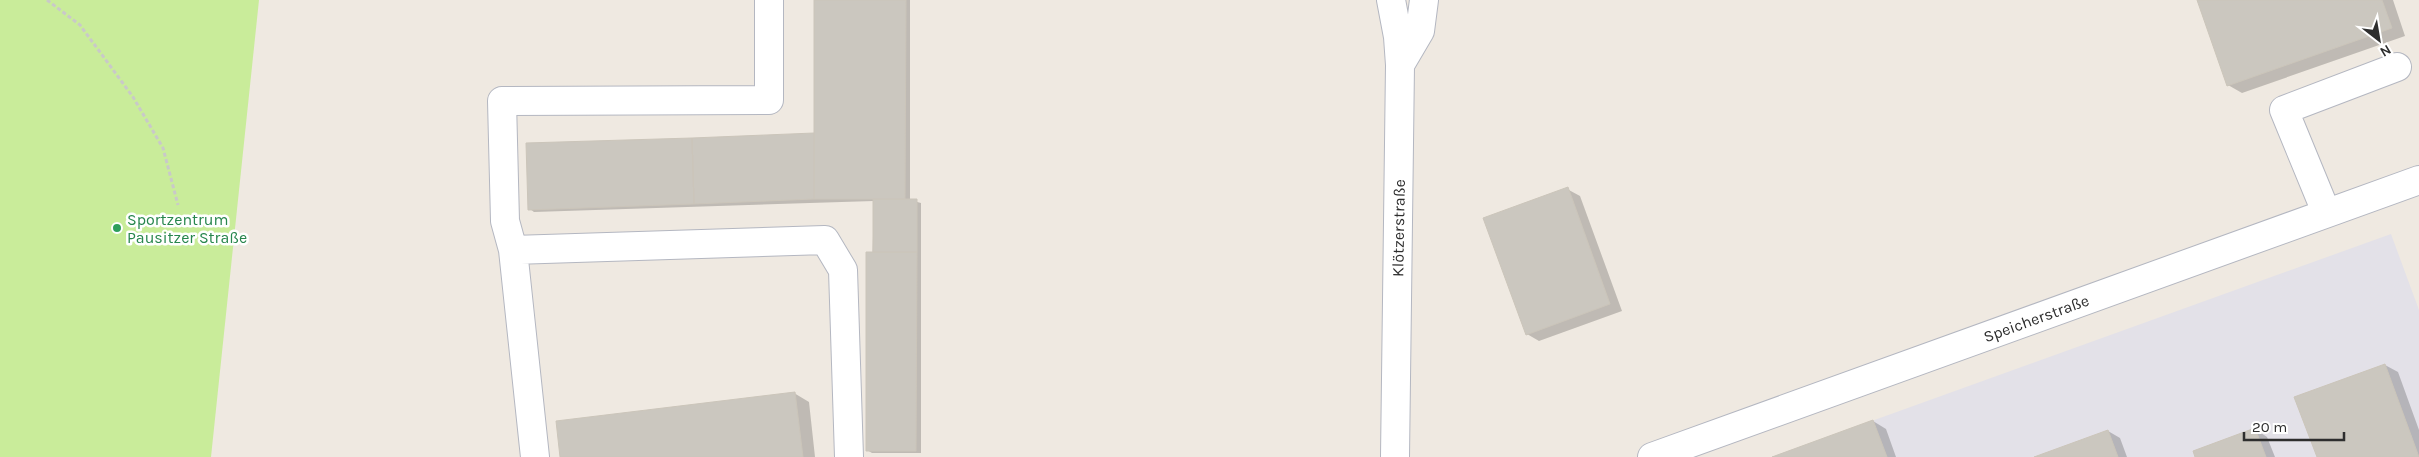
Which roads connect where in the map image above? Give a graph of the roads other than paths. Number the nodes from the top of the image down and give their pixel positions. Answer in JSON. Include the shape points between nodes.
{"nodes":[{"id":1,"x":769,"y":0,"type":"edge"},
{"id":2,"x":1391,"y":0,"type":"edge"},
{"id":3,"x":1424,"y":0,"type":"edge"},
{"id":4,"x":1400,"y":65,"type":"junction"},
{"id":5,"x":2397,"y":67,"type":"dead end"},
{"id":6,"x":2419,"y":180,"type":"edge"},
{"id":7,"x":2326,"y":212,"type":"junction"},
{"id":8,"x":513,"y":250,"type":"junction"},
{"id":9,"x":534,"y":457,"type":"edge"},
{"id":10,"x":848,"y":457,"type":"edge"},
{"id":11,"x":1396,"y":457,"type":"edge"},
{"id":12,"x":1652,"y":457,"type":"edge"}],
"edges":[{"from":1,"to":8,"type":"street","via":[[769,100],[502,101],[505,221]]},
{"from":2,"to":4,"type":"street","name":"Klötzerstraße"},
{"from":3,"to":4,"type":"street","via":[[1420,30]]},
{"from":4,"to":11,"type":"street","name":"Klötzerstraße"},
{"from":5,"to":7,"type":"street","via":[[2284,110]]},
{"from":6,"to":7,"type":"street","name":"Speicherstraße"},
{"from":7,"to":12,"type":"street","name":"Speicherstraße"},
{"from":8,"to":9,"type":"street"},
{"from":8,"to":10,"type":"street","via":[[824,240],[843,270]]}]}
